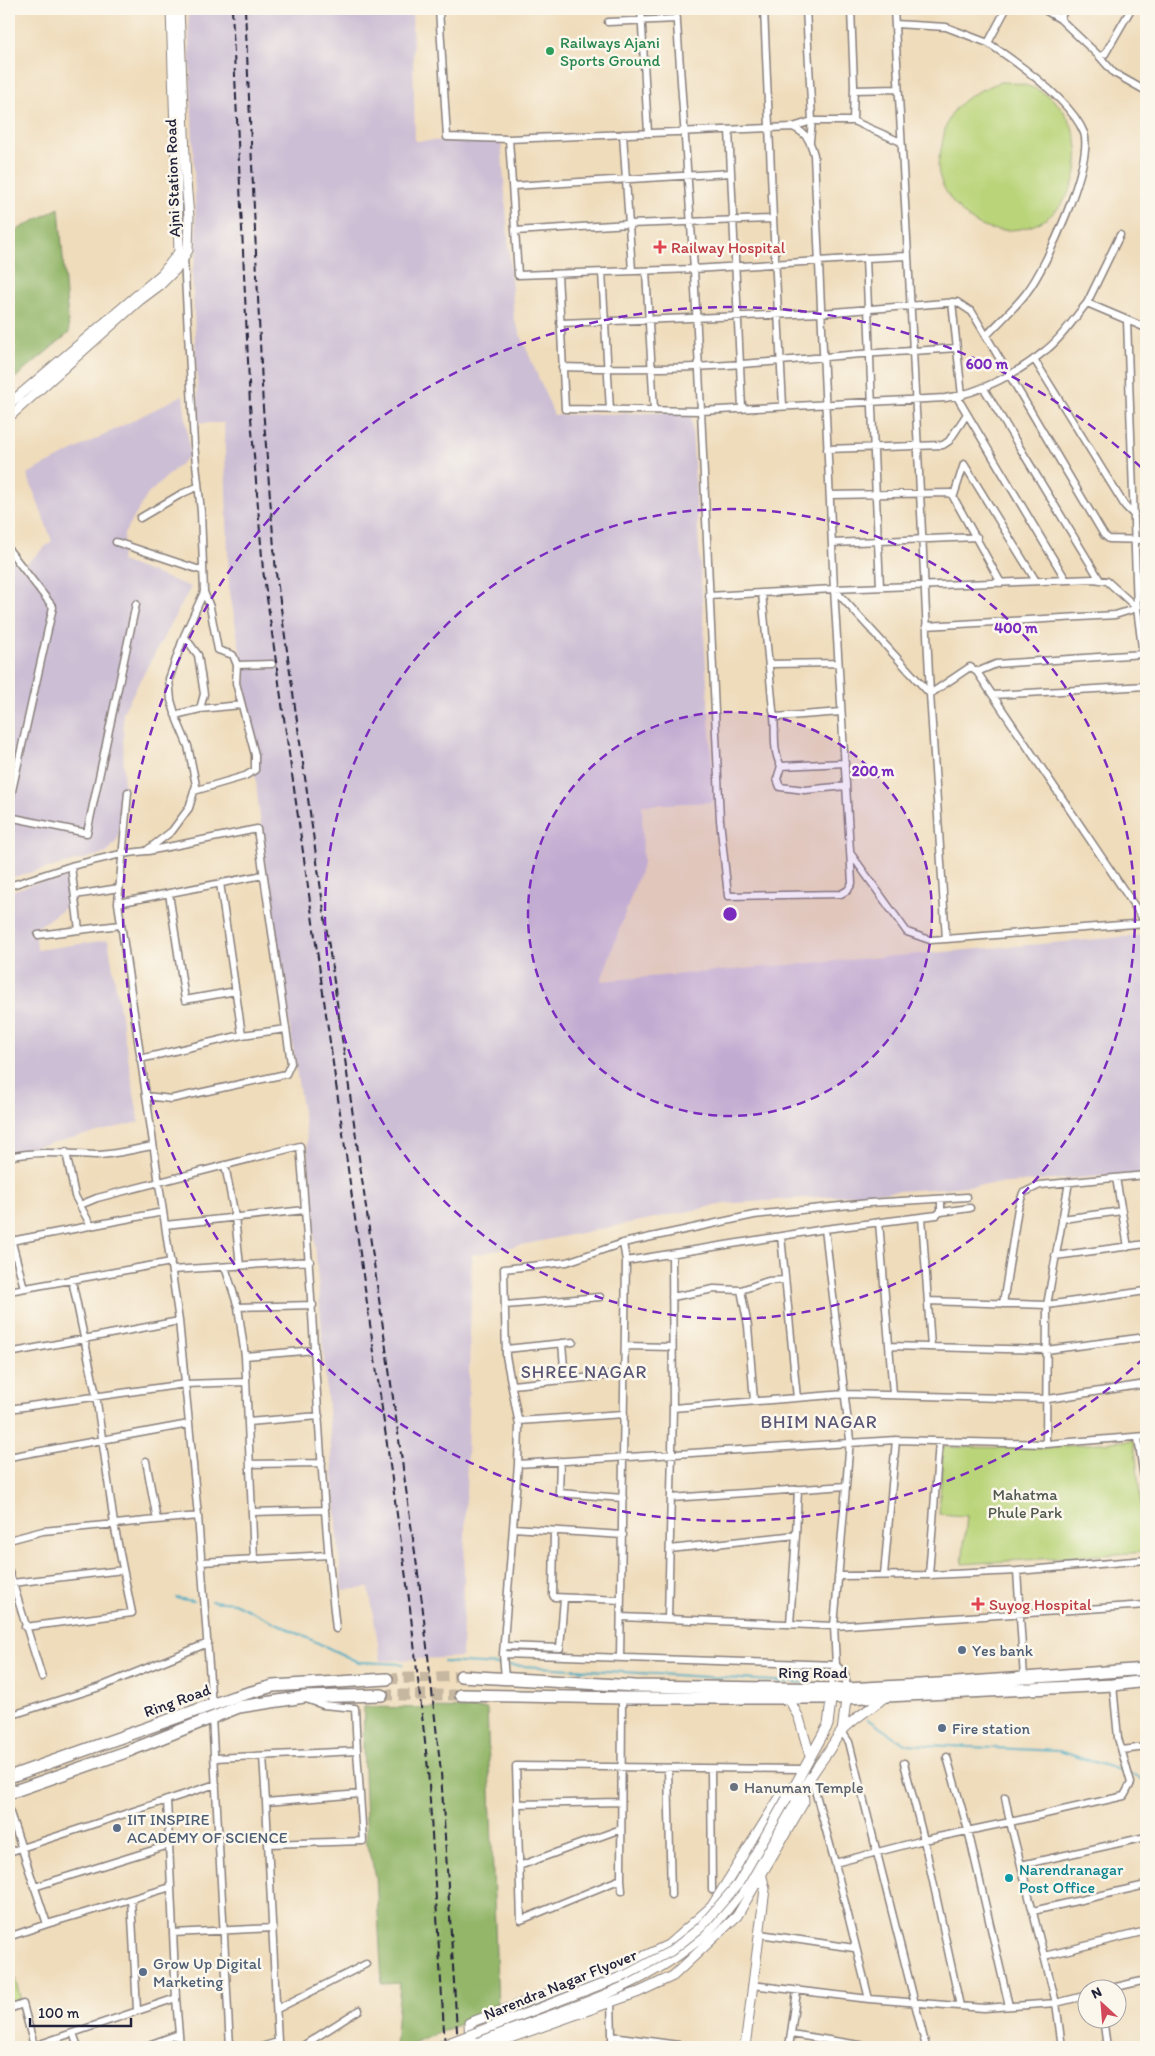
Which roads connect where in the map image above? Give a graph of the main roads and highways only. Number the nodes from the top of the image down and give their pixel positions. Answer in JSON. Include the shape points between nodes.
{"nodes":[{"id":1,"x":171,"y":9,"type":"edge"},
{"id":2,"x":179,"y":9,"type":"edge"},
{"id":3,"x":175,"y":19,"type":"junction"},
{"id":4,"x":68,"y":359,"type":"junction"},
{"id":5,"x":9,"y":404,"type":"edge"},
{"id":6,"x":9,"y":417,"type":"edge"},
{"id":7,"x":1146,"y":1669,"type":"edge"},
{"id":8,"x":461,"y":1676,"type":"tunnel mouth"},
{"id":9,"x":387,"y":1679,"type":"tunnel mouth"},
{"id":10,"x":1146,"y":1681,"type":"edge"},
{"id":11,"x":832,"y":1693,"type":"junction"},
{"id":12,"x":847,"y":1693,"type":"junction"},
{"id":13,"x":382,"y":1695,"type":"tunnel mouth"},
{"id":14,"x":460,"y":1695,"type":"tunnel mouth"},
{"id":15,"x":886,"y":1696,"type":"junction"},
{"id":16,"x":788,"y":1697,"type":"junction"},
{"id":17,"x":842,"y":1732,"type":"junction"},
{"id":18,"x":810,"y":1756,"type":"junction"},
{"id":19,"x":806,"y":1772,"type":"junction"},
{"id":20,"x":9,"y":1777,"type":"edge"},
{"id":21,"x":803,"y":1788,"type":"junction"},
{"id":22,"x":9,"y":1793,"type":"edge"},
{"id":23,"x":792,"y":1796,"type":"junction"},
{"id":24,"x":762,"y":1877,"type":"junction"},
{"id":25,"x":438,"y":2047,"type":"edge"},
{"id":26,"x":464,"y":2047,"type":"edge"},
{"id":27,"x":471,"y":2047,"type":"edge"},
{"id":28,"x":485,"y":2047,"type":"edge"},
{"id":29,"x":745,"y":2047,"type":"edge"}],
"edges":[{"from":1,"to":3,"type":"main road","name":"Ajni Station Road"},
{"from":2,"to":3,"type":"main road","name":"Ajni Station Road"},
{"from":3,"to":4,"type":"main road","name":"Ajni Station Road","via":[[189,217],[188,250],[160,285]]},
{"from":4,"to":5,"type":"main road","name":"Ajni Station Road"},
{"from":4,"to":6,"type":"main road","name":"Ajni Station Road"},
{"from":7,"to":12,"type":"highway","name":"Ring Road"},
{"from":8,"to":11,"type":"highway","name":"Ring Road","via":[[504,1674],[635,1686]]},
{"from":9,"to":20,"type":"highway","name":"Ring Road","via":[[273,1686]]},
{"from":10,"to":15,"type":"highway","name":"Ring Road"},
{"from":11,"to":12,"type":"highway","name":"Ring Road"},
{"from":11,"to":16,"type":"highway","name":"Ring Road"},
{"from":11,"to":18,"type":"main road","via":[[828,1725]]},
{"from":12,"to":15,"type":"highway","name":"Ring Road"},
{"from":12,"to":17,"type":"main road"},
{"from":13,"to":22,"type":"highway","name":"Ring Road","via":[[304,1697],[239,1707],[126,1752]]},
{"from":14,"to":16,"type":"highway","name":"Ring Road"},
{"from":15,"to":17,"type":"main road"},
{"from":16,"to":18,"type":"main road","via":[[799,1718]]},
{"from":17,"to":19,"type":"main road"},
{"from":18,"to":19,"type":"main road"},
{"from":19,"to":21,"type":"main road"},
{"from":19,"to":23,"type":"main road"},
{"from":21,"to":23,"type":"main road","name":"Narendra Nagar Flyover"},
{"from":21,"to":24,"type":"main road","via":[[804,1802]]},
{"from":23,"to":25,"type":"main road","name":"Narendra Nagar Flyover","bridge":true,"via":[[738,1884],[700,1928],[671,1950],[626,1975]]},
{"from":23,"to":26,"type":"main road","name":"Narendra Nagar Flyover","bridge":true,"via":[[738,1896],[707,1932],[678,1956],[616,1990]]},
{"from":23,"to":27,"type":"main road","via":[[782,1794],[712,1906],[668,1944],[631,1963],[469,2023]]},
{"from":24,"to":28,"type":"main road","via":[[738,1916],[673,1976],[639,1992]]},
{"from":24,"to":29,"type":"main road","via":[[765,1889]]}]}
